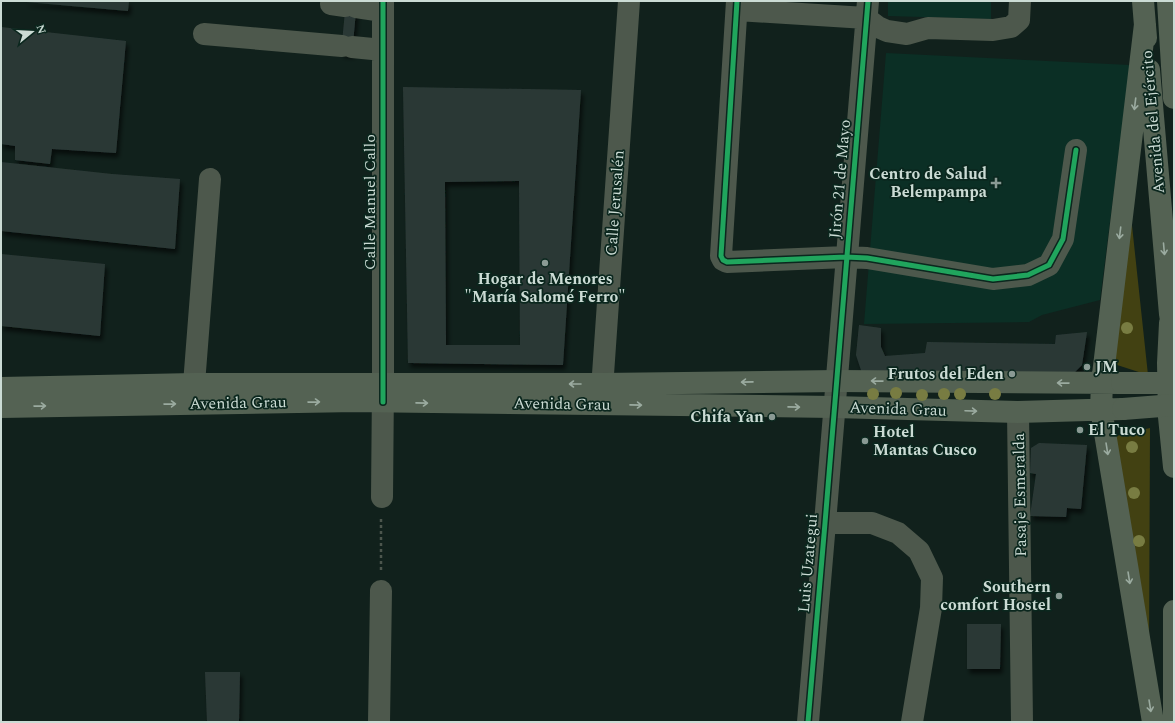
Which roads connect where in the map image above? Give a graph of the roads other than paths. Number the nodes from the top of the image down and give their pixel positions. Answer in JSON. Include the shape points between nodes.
{"nodes":[{"id":1,"x":629,"y":1,"type":"edge"},
{"id":2,"x":1020,"y":1,"type":"edge"},
{"id":3,"x":1143,"y":1,"type":"edge"},
{"id":4,"x":1168,"y":1,"type":"edge"},
{"id":5,"x":737,"y":5,"type":"edge"},
{"id":6,"x":344,"y":6,"type":"dead end"},
{"id":7,"x":383,"y":6,"type":"edge"},
{"id":8,"x":867,"y":10,"type":"edge"},
{"id":9,"x":1145,"y":24,"type":"junction"},
{"id":10,"x":204,"y":34,"type":"dead end"},
{"id":11,"x":383,"y":50,"type":"junction"},
{"id":12,"x":1174,"y":98,"type":"edge"},
{"id":13,"x":1076,"y":150,"type":"dead end"},
{"id":14,"x":210,"y":179,"type":"dead end"},
{"id":15,"x":846,"y":257,"type":"junction"},
{"id":16,"x":1170,"y":314,"type":"junction"},
{"id":17,"x":1174,"y":338,"type":"edge"},
{"id":18,"x":837,"y":380,"type":"junction"},
{"id":19,"x":1174,"y":382,"type":"edge"},
{"id":20,"x":1112,"y":383,"type":"junction"},
{"id":21,"x":194,"y":384,"type":"junction"},
{"id":22,"x":1,"y":388,"type":"edge"},
{"id":23,"x":383,"y":393,"type":"junction"},
{"id":24,"x":601,"y":394,"type":"junction"},
{"id":25,"x":1174,"y":405,"type":"edge"},
{"id":26,"x":1,"y":407,"type":"edge"},
{"id":27,"x":834,"y":407,"type":"junction"},
{"id":28,"x":1101,"y":409,"type":"junction"},
{"id":29,"x":1018,"y":412,"type":"junction"},
{"id":30,"x":1174,"y":468,"type":"edge"},
{"id":31,"x":382,"y":497,"type":"road end"},
{"id":32,"x":825,"y":522,"type":"junction"},
{"id":33,"x":381,"y":590,"type":"road end"},
{"id":34,"x":1174,"y":611,"type":"edge"},
{"id":35,"x":379,"y":722,"type":"edge"},
{"id":36,"x":808,"y":722,"type":"edge"},
{"id":37,"x":912,"y":722,"type":"edge"},
{"id":38,"x":1022,"y":722,"type":"edge"},
{"id":39,"x":1153,"y":722,"type":"edge"},
{"id":40,"x":1174,"y":722,"type":"edge"}],
"edges":[{"from":1,"to":24,"type":"street","name":"Calle Jerusalén"},
{"from":2,"to":8,"type":"street","via":[[1019,20],[1011,27],[993,30],[928,28],[907,34],[887,31],[878,27]]},
{"from":3,"to":9,"type":"main road","name":"Avenida del Ejército"},
{"from":4,"to":12,"type":"main road","name":"Avenida del Ejército"},
{"from":5,"to":8,"type":"street"},
{"from":5,"to":15,"type":"street","via":[[721,256],[727,262]]},
{"from":6,"to":7,"type":"street"},
{"from":7,"to":11,"type":"street","name":"Calle Manuel Callo"},
{"from":8,"to":15,"type":"street","name":"Jirón 21 de Mayo"},
{"from":9,"to":16,"type":"main road","name":"Avenida del Ejército","one_way":true},
{"from":9,"to":20,"type":"main road","one_way":true},
{"from":10,"to":11,"type":"street"},
{"from":11,"to":23,"type":"street","name":"Calle Manuel Callo"},
{"from":13,"to":15,"type":"street","via":[[1063,239],[1049,265],[1028,275],[993,279],[867,258]]},
{"from":14,"to":21,"type":"street"},
{"from":15,"to":18,"type":"street","name":"Jirón 21 de Mayo"},
{"from":16,"to":17,"type":"main road","name":"Avenida del Ejército"},
{"from":16,"to":30,"type":"main road","name":"Avenida del Ejército","via":[[1169,417]]},
{"from":20,"to":18,"type":"main road","name":"Avenida Grau","one_way":true},
{"from":18,"to":24,"type":"main road","name":"Avenida Grau","one_way":true},
{"from":18,"to":27,"type":"street","name":"Jirón 21 de Mayo"},
{"from":19,"to":20,"type":"main road","name":"Avenida Grau","bridge":true},
{"from":20,"to":28,"type":"main road"},
{"from":21,"to":22,"type":"main road","name":"Avenida Grau"},
{"from":21,"to":23,"type":"main road","name":"Avenida Grau"},
{"from":23,"to":24,"type":"main road","name":"Avenida Grau"},
{"from":26,"to":23,"type":"main road","name":"Avenida Grau","one_way":true,"via":[[348,401]]},
{"from":23,"to":31,"type":"street","name":"Calle Manuel Callo"},
{"from":24,"to":27,"type":"main road","name":"Avenida Grau","one_way":true},
{"from":25,"to":28,"type":"main road","name":"Avenida Grau","bridge":true},
{"from":27,"to":29,"type":"main road","name":"Avenida Grau","one_way":true},
{"from":27,"to":32,"type":"street","name":"Luis Uzategui"},
{"from":28,"to":29,"type":"main road","name":"Avenida Grau"},
{"from":28,"to":39,"type":"main road","one_way":true},
{"from":29,"to":38,"type":"street","name":"Pasaje Esmeralda"},
{"from":32,"to":36,"type":"street","name":"Luis Uzategui"},
{"from":32,"to":37,"type":"street","via":[[872,523],[898,533],[918,551],[932,578],[931,608]]},
{"from":33,"to":35,"type":"street"},
{"from":34,"to":40,"type":"main road"}]}
